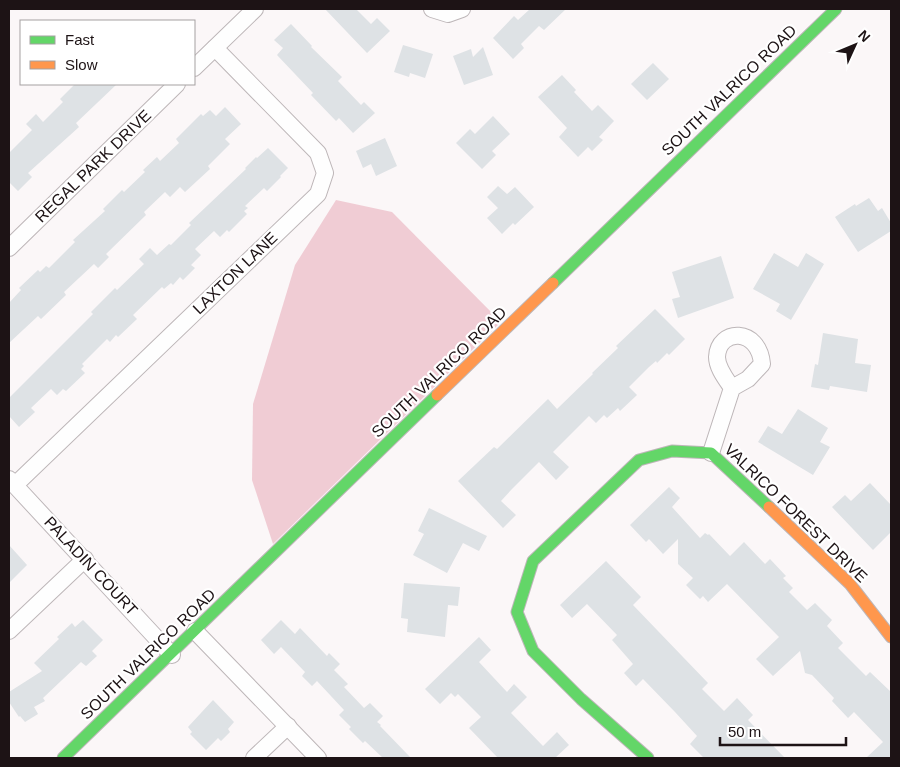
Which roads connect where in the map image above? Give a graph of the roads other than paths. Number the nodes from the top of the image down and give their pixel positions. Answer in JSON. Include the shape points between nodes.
{"nodes":[{"id":1,"x":255,"y":9,"type":"edge"},
{"id":2,"x":432,"y":9,"type":"edge"},
{"id":3,"x":462,"y":9,"type":"edge"},
{"id":4,"x":836,"y":9,"type":"edge"},
{"id":5,"x":215,"y":48,"type":"junction"},
{"id":6,"x":195,"y":67,"type":"edge"},
{"id":7,"x":177,"y":85,"type":"edge"},
{"id":8,"x":9,"y":248,"type":"edge"},
{"id":9,"x":732,"y":388,"type":"dead end"},
{"id":10,"x":711,"y":453,"type":"junction"},
{"id":11,"x":12,"y":482,"type":"edge"},
{"id":12,"x":85,"y":559,"type":"junction"},
{"id":13,"x":9,"y":631,"type":"edge"},
{"id":14,"x":195,"y":631,"type":"junction"},
{"id":15,"x":891,"y":637,"type":"edge"},
{"id":16,"x":172,"y":655,"type":"junction"},
{"id":17,"x":288,"y":726,"type":"junction"},
{"id":18,"x":64,"y":758,"type":"edge"},
{"id":19,"x":254,"y":758,"type":"edge"},
{"id":20,"x":318,"y":758,"type":"edge"},
{"id":21,"x":648,"y":758,"type":"edge"}],
"edges":[{"from":1,"to":5,"type":"street"},
{"from":2,"to":3,"type":"street","via":[[448,14]]},
{"from":4,"to":14,"type":"street","name":"SOUTH VALRICO ROAD"},
{"from":5,"to":6,"type":"street"},
{"from":5,"to":11,"type":"street","name":"LAXTON LANE","via":[[318,153],[325,172],[318,194]]},
{"from":7,"to":8,"type":"street","name":"REGAL PARK DRIVE"},
{"from":9,"to":10,"type":"street"},
{"from":10,"to":15,"type":"street","name":"VALRICO FOREST DRIVE","via":[[850,584]]},
{"from":10,"to":21,"type":"street","name":"VALRICO FOREST DRIVE","via":[[672,451],[639,460],[534,561],[517,612],[533,651]]},
{"from":11,"to":12,"type":"street","name":"PALADIN COURT"},
{"from":12,"to":13,"type":"street"},
{"from":12,"to":16,"type":"street","name":"PALADIN COURT"},
{"from":14,"to":16,"type":"street","name":"SOUTH VALRICO ROAD"},
{"from":14,"to":17,"type":"street"},
{"from":16,"to":18,"type":"street","name":"SOUTH VALRICO ROAD"},
{"from":17,"to":19,"type":"street"},
{"from":17,"to":20,"type":"street"}]}
